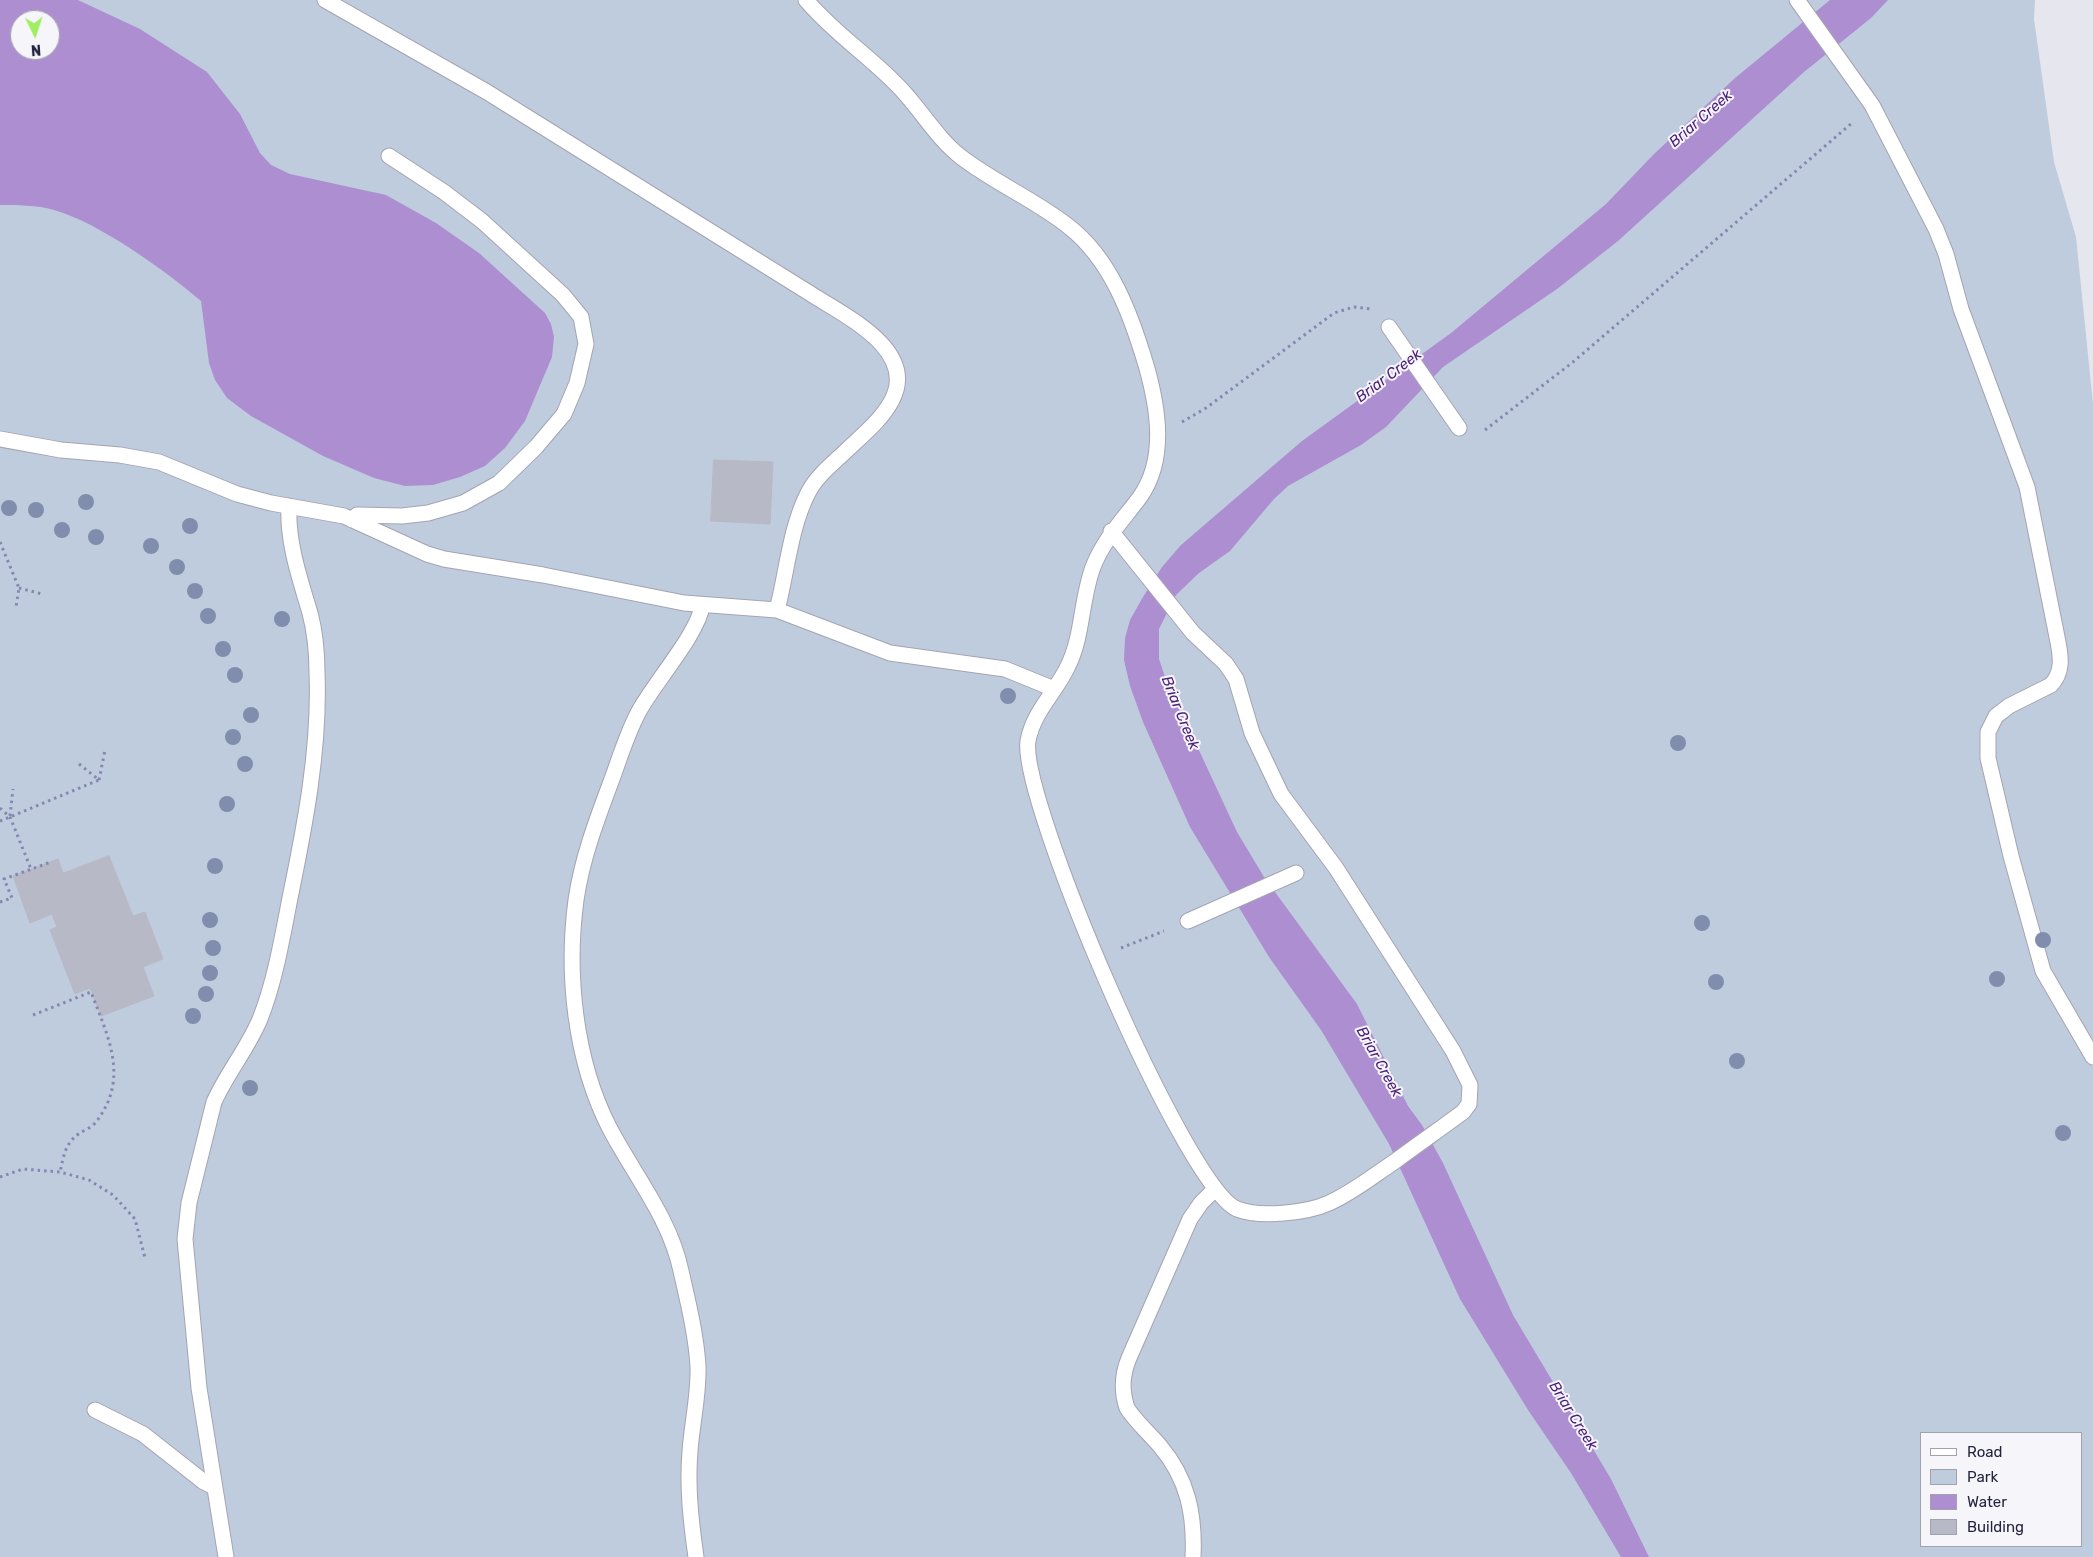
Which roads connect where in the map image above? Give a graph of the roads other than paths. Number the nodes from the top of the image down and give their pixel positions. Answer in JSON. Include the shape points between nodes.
{"nodes":[{"id":1,"x":325,"y":0,"type":"edge"},
{"id":2,"x":806,"y":0,"type":"edge"},
{"id":3,"x":1797,"y":0,"type":"edge"},
{"id":4,"x":390,"y":156,"type":"dead end"},
{"id":5,"x":1389,"y":327,"type":"road end"},
{"id":6,"x":1458,"y":428,"type":"road end"},
{"id":7,"x":0,"y":439,"type":"edge"},
{"id":8,"x":289,"y":506,"type":"junction"},
{"id":9,"x":352,"y":520,"type":"junction"},
{"id":10,"x":1111,"y":531,"type":"junction"},
{"id":11,"x":702,"y":606,"type":"junction"},
{"id":12,"x":777,"y":610,"type":"junction"},
{"id":13,"x":1054,"y":689,"type":"junction"},
{"id":14,"x":1296,"y":873,"type":"dead end"},
{"id":15,"x":1188,"y":922,"type":"road end"},
{"id":16,"x":2093,"y":1057,"type":"edge"},
{"id":17,"x":1215,"y":1189,"type":"junction"},
{"id":18,"x":95,"y":1410,"type":"dead end"},
{"id":19,"x":214,"y":1488,"type":"junction"},
{"id":20,"x":226,"y":1557,"type":"edge"},
{"id":21,"x":696,"y":1557,"type":"edge"},
{"id":22,"x":1193,"y":1557,"type":"edge"}],
"edges":[{"from":1,"to":12,"type":"lane","via":[[487,92],[811,294],[857,324],[889,351],[898,372],[896,392],[882,414],[808,492],[797,524]]},
{"from":2,"to":10,"type":"lane","via":[[840,36],[893,80],[951,148],[976,168],[1068,226],[1093,250],[1116,288],[1151,383],[1157,446],[1149,480],[1139,499]]},
{"from":3,"to":16,"type":"lane","via":[[1872,105],[1936,229],[1961,309],[2032,505],[2061,667],[2051,685],[1996,716],[1988,732],[1988,758],[2043,971]]},
{"from":4,"to":9,"type":"lane","via":[[482,221],[563,295],[581,317],[586,344],[577,383],[564,414],[499,483],[445,509],[402,516],[357,515]]},
{"from":5,"to":6,"type":"lane"},
{"from":7,"to":8,"type":"lane","via":[[159,462],[237,494]]},
{"from":8,"to":9,"type":"lane","via":[[329,512]]},
{"from":8,"to":19,"type":"lane","via":[[292,541],[316,654],[317,698],[308,801],[271,985],[259,1021],[214,1102],[193,1186],[185,1238]]},
{"from":9,"to":11,"type":"lane","via":[[444,559]]},
{"from":10,"to":13,"type":"lane","via":[[1090,575],[1070,664]]},
{"from":10,"to":17,"type":"lane","via":[[1193,633],[1232,673],[1240,688],[1252,733],[1281,794],[1336,868],[1453,1051],[1470,1085],[1467,1108],[1378,1173],[1329,1203],[1296,1211],[1257,1213],[1238,1209]]},
{"from":11,"to":12,"type":"lane"},
{"from":11,"to":21,"type":"lane","via":[[694,629],[637,715],[610,783],[583,862],[576,903],[573,960],[579,1028],[595,1095],[609,1127],[670,1234],[681,1268],[698,1364],[688,1478]]},
{"from":12,"to":13,"type":"lane","via":[[890,653],[1005,669]]},
{"from":13,"to":17,"type":"lane","via":[[1031,729],[1028,761],[1096,958],[1143,1063],[1188,1147]]},
{"from":14,"to":15,"type":"lane"},
{"from":17,"to":22,"type":"lane","via":[[1190,1219],[1129,1358],[1123,1381],[1127,1408],[1170,1457],[1188,1493],[1193,1513]]},
{"from":18,"to":19,"type":"lane","via":[[143,1434]]},
{"from":19,"to":20,"type":"lane"}]}
